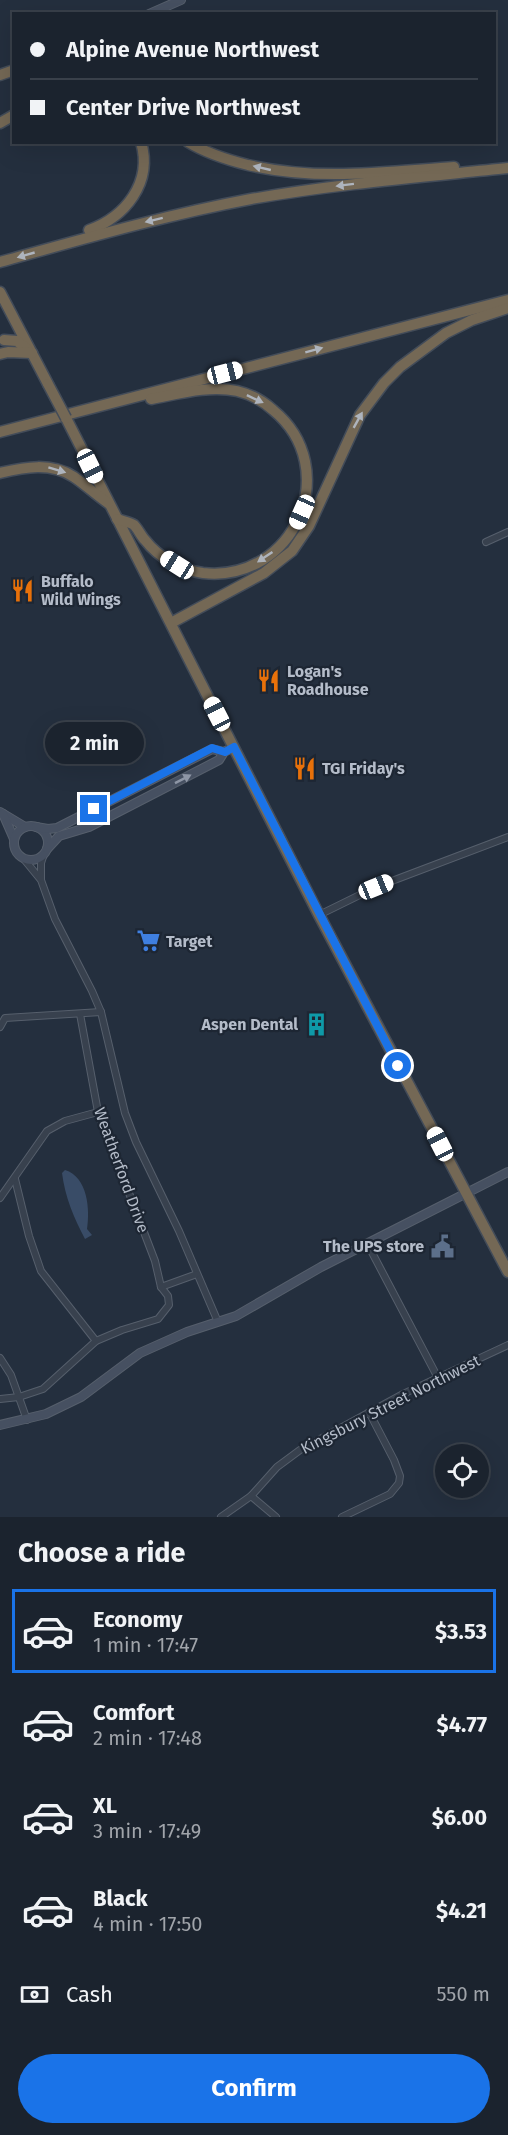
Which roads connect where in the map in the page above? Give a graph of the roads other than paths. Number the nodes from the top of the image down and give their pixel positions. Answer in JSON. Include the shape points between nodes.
{"nodes":[{"id":1,"x":181,"y":0,"type":"edge"},
{"id":2,"x":167,"y":3,"type":"edge"},
{"id":3,"x":152,"y":12,"type":"edge"},
{"id":4,"x":141,"y":144,"type":"edge"},
{"id":5,"x":193,"y":144,"type":"edge"},
{"id":6,"x":508,"y":168,"type":"edge"},
{"id":7,"x":52,"y":248,"type":"junction"},
{"id":8,"x":0,"y":262,"type":"edge"},
{"id":9,"x":2,"y":296,"type":"edge"},
{"id":10,"x":508,"y":300,"type":"edge"},
{"id":11,"x":508,"y":308,"type":"edge"},
{"id":12,"x":21,"y":332,"type":"junction"},
{"id":13,"x":2,"y":340,"type":"edge"},
{"id":14,"x":32,"y":353,"type":"junction"},
{"id":15,"x":0,"y":354,"type":"edge"},
{"id":16,"x":115,"y":402,"type":"junction"},
{"id":17,"x":0,"y":432,"type":"edge"},
{"id":18,"x":0,"y":473,"type":"edge"},
{"id":19,"x":108,"y":503,"type":"junction"},
{"id":20,"x":117,"y":519,"type":"junction"},
{"id":21,"x":508,"y":532,"type":"edge"},
{"id":22,"x":486,"y":542,"type":"dead end"},
{"id":23,"x":171,"y":623,"type":"junction"},
{"id":24,"x":229,"y":750,"type":"junction"},
{"id":25,"x":1,"y":813,"type":"edge"},
{"id":26,"x":25,"y":827,"type":"junction"},
{"id":27,"x":36,"y":827,"type":"junction"},
{"id":28,"x":508,"y":837,"type":"edge"},
{"id":29,"x":14,"y":839,"type":"junction"},
{"id":30,"x":45,"y":851,"type":"junction"},
{"id":31,"x":23,"y":858,"type":"junction"},
{"id":32,"x":41,"y":880,"type":"junction"},
{"id":33,"x":319,"y":915,"type":"junction"},
{"id":34,"x":101,"y":1012,"type":"junction"},
{"id":35,"x":80,"y":1014,"type":"junction"},
{"id":36,"x":0,"y":1027,"type":"edge"},
{"id":37,"x":98,"y":1112,"type":"junction"},
{"id":38,"x":508,"y":1172,"type":"edge"},
{"id":39,"x":15,"y":1179,"type":"junction"},
{"id":40,"x":465,"y":1192,"type":"junction"},
{"id":41,"x":0,"y":1198,"type":"edge"},
{"id":42,"x":367,"y":1243,"type":"junction"},
{"id":43,"x":508,"y":1272,"type":"edge"},
{"id":44,"x":197,"y":1274,"type":"junction"},
{"id":45,"x":161,"y":1287,"type":"junction"},
{"id":46,"x":218,"y":1322,"type":"junction"},
{"id":47,"x":96,"y":1341,"type":"junction"},
{"id":48,"x":508,"y":1345,"type":"edge"},
{"id":49,"x":0,"y":1358,"type":"edge"},
{"id":50,"x":438,"y":1378,"type":"junction"},
{"id":51,"x":19,"y":1397,"type":"junction"},
{"id":52,"x":0,"y":1399,"type":"edge"},
{"id":53,"x":369,"y":1412,"type":"junction"},
{"id":54,"x":27,"y":1420,"type":"junction"},
{"id":55,"x":0,"y":1425,"type":"edge"},
{"id":56,"x":252,"y":1496,"type":"junction"},
{"id":57,"x":221,"y":1517,"type":"edge"},
{"id":58,"x":276,"y":1517,"type":"edge"},
{"id":59,"x":342,"y":1517,"type":"edge"}],
"edges":[{"from":1,"to":2,"type":"street"},
{"from":2,"to":3,"type":"street"},
{"from":4,"to":7,"type":"highway","via":[[142,178],[129,204],[117,217]]},
{"from":6,"to":5,"type":"highway","one_way":true,"via":[[476,165],[342,175],[296,174],[237,162]]},
{"from":6,"to":7,"type":"highway","one_way":true,"via":[[304,190],[154,220]]},
{"from":7,"to":8,"type":"highway","one_way":true},
{"from":9,"to":12,"type":"highway"},
{"from":16,"to":10,"type":"highway","one_way":true},
{"from":23,"to":11,"type":"highway","one_way":true,"via":[[264,573],[292,551],[309,526],[360,415],[400,367],[446,333]]},
{"from":12,"to":13,"type":"highway"},
{"from":12,"to":14,"type":"highway"},
{"from":13,"to":14,"type":"highway","via":[[17,341]]},
{"from":14,"to":15,"type":"highway"},
{"from":14,"to":19,"type":"highway","bridge":true},
{"from":16,"to":17,"type":"highway"},
{"from":16,"to":20,"type":"highway","one_way":true,"via":[[221,389],[254,398],[283,418],[293,432],[305,460],[307,479],[302,512],[290,535],[268,556],[236,571],[204,573],[177,565],[154,551],[134,526]]},
{"from":18,"to":19,"type":"highway","one_way":true,"via":[[51,468],[74,478]]},
{"from":19,"to":20,"type":"highway"},
{"from":20,"to":23,"type":"highway"},
{"from":21,"to":22,"type":"street"},
{"from":23,"to":24,"type":"highway","via":[[209,698]]},
{"from":24,"to":27,"type":"street","via":[[212,748],[57,828]]},
{"from":30,"to":24,"type":"street","one_way":true,"via":[[59,836],[89,827],[219,760]]},
{"from":24,"to":33,"type":"highway"},
{"from":25,"to":26,"type":"street"},
{"from":25,"to":29,"type":"street"},
{"from":26,"to":27,"type":"street"},
{"from":26,"to":29,"type":"street"},
{"from":27,"to":30,"type":"street","via":[[47,838]]},
{"from":28,"to":33,"type":"street","via":[[376,887]]},
{"from":29,"to":31,"type":"street","via":[[15,850]]},
{"from":30,"to":31,"type":"street","via":[[34,860]]},
{"from":30,"to":32,"type":"street"},
{"from":31,"to":32,"type":"street"},
{"from":32,"to":34,"type":"street","via":[[54,918]]},
{"from":33,"to":40,"type":"highway"},
{"from":34,"to":35,"type":"street"},
{"from":34,"to":44,"type":"street","via":[[125,1113]]},
{"from":35,"to":36,"type":"street","via":[[5,1018]]},
{"from":35,"to":37,"type":"street","name":"Weatherford Drive"},
{"from":37,"to":39,"type":"street","via":[[64,1121],[47,1131]]},
{"from":37,"to":45,"type":"street","name":"Weatherford Drive","via":[[155,1261]]},
{"from":38,"to":40,"type":"street"},
{"from":39,"to":41,"type":"street"},
{"from":39,"to":47,"type":"street","via":[[41,1271]]},
{"from":40,"to":42,"type":"street"},
{"from":40,"to":43,"type":"highway"},
{"from":42,"to":46,"type":"street","via":[[236,1316]]},
{"from":42,"to":50,"type":"street"},
{"from":44,"to":45,"type":"street"},
{"from":44,"to":46,"type":"street"},
{"from":45,"to":47,"type":"street","name":"Weatherford Drive","via":[[169,1305],[158,1319]]},
{"from":46,"to":54,"type":"street","via":[[140,1353],[81,1397]]},
{"from":47,"to":51,"type":"street","via":[[43,1389]]},
{"from":48,"to":50,"type":"street","name":"Kingsbury Street Northwest"},
{"from":49,"to":51,"type":"street"},
{"from":50,"to":53,"type":"street","name":"Kingsbury Street Northwest"},
{"from":51,"to":52,"type":"street"},
{"from":51,"to":54,"type":"street"},
{"from":53,"to":56,"type":"street","name":"Kingsbury Street Northwest","via":[[291,1456]]},
{"from":53,"to":59,"type":"street","via":[[394,1460],[399,1483],[390,1494]]},
{"from":54,"to":55,"type":"street"},
{"from":56,"to":57,"type":"street","name":"Kingsbury Street Northwest"},
{"from":56,"to":58,"type":"street"}]}
